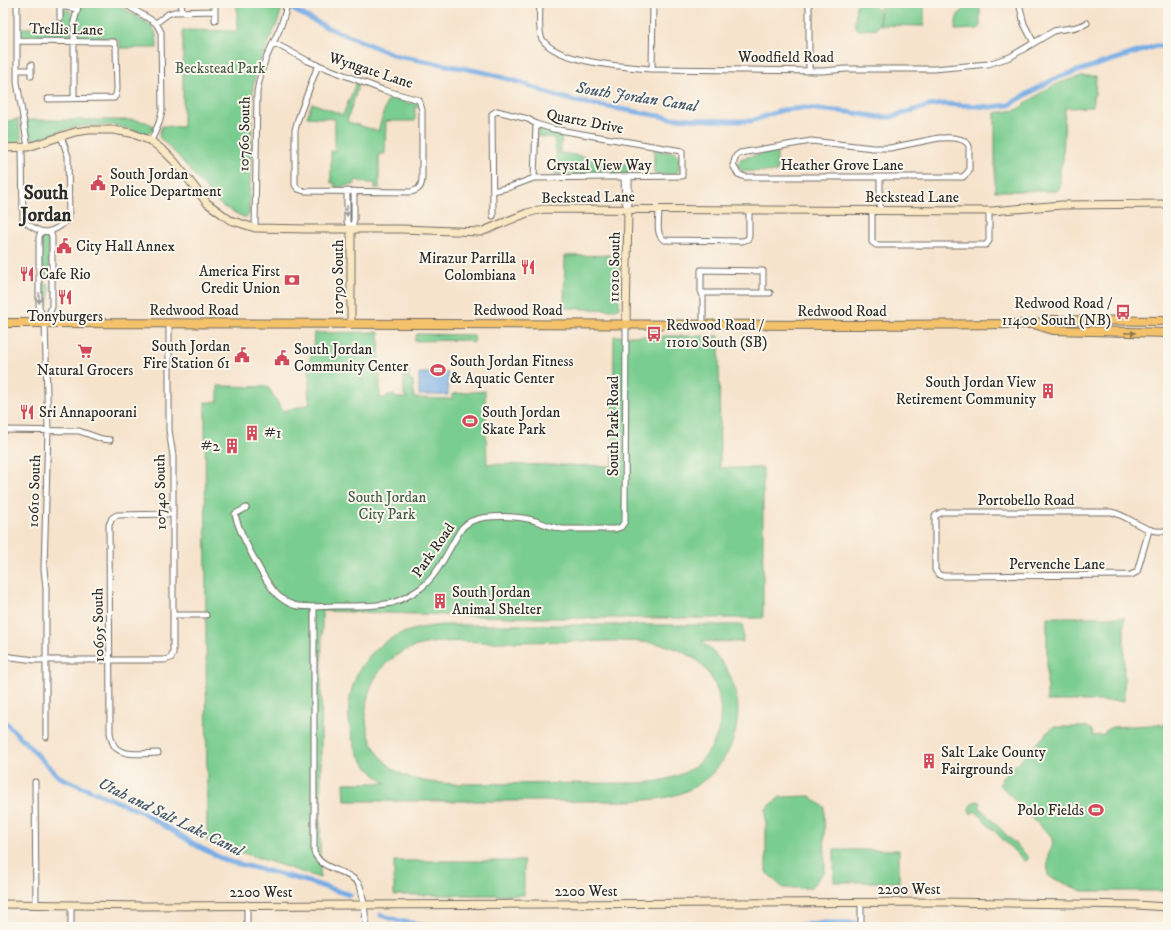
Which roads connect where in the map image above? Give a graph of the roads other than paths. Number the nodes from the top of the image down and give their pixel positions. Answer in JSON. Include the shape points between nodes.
{"nodes":[{"id":1,"x":17,"y":3,"type":"edge"},
{"id":2,"x":79,"y":3,"type":"edge"},
{"id":3,"x":181,"y":3,"type":"edge"},
{"id":4,"x":215,"y":3,"type":"edge"},
{"id":5,"x":287,"y":3,"type":"edge"},
{"id":6,"x":540,"y":3,"type":"edge"},
{"id":7,"x":653,"y":3,"type":"edge"},
{"id":8,"x":809,"y":3,"type":"edge"},
{"id":9,"x":1019,"y":3,"type":"edge"},
{"id":10,"x":60,"y":4,"type":"edge"},
{"id":11,"x":124,"y":4,"type":"edge"},
{"id":12,"x":77,"y":9,"type":"junction"},
{"id":13,"x":182,"y":11,"type":"junction"},
{"id":14,"x":215,"y":11,"type":"junction"},
{"id":15,"x":60,"y":18,"type":"dead end"},
{"id":16,"x":215,"y":20,"type":"dead end"},
{"id":17,"x":1087,"y":22,"type":"dead end"},
{"id":18,"x":156,"y":23,"type":"junction"},
{"id":19,"x":17,"y":41,"type":"junction"},
{"id":20,"x":73,"y":42,"type":"junction"},
{"id":21,"x":1034,"y":43,"type":"junction"},
{"id":22,"x":274,"y":44,"type":"junction"},
{"id":23,"x":318,"y":65,"type":"junction"},
{"id":24,"x":652,"y":69,"type":"junction"},
{"id":25,"x":17,"y":70,"type":"junction"},
{"id":26,"x":31,"y":70,"type":"dead end"},
{"id":27,"x":809,"y":70,"type":"junction"},
{"id":28,"x":74,"y":98,"type":"junction"},
{"id":29,"x":48,"y":99,"type":"dead end"},
{"id":30,"x":536,"y":124,"type":"junction"},
{"id":31,"x":61,"y":136,"type":"junction"},
{"id":32,"x":151,"y":141,"type":"junction"},
{"id":33,"x":25,"y":147,"type":"junction"},
{"id":34,"x":3,"y":148,"type":"edge"},
{"id":35,"x":682,"y":151,"type":"joint"},
{"id":36,"x":627,"y":177,"type":"junction"},
{"id":37,"x":880,"y":177,"type":"junction"},
{"id":38,"x":534,"y":178,"type":"junction"},
{"id":39,"x":347,"y":191,"type":"junction"},
{"id":40,"x":354,"y":191,"type":"junction"},
{"id":41,"x":493,"y":191,"type":"junction"},
{"id":42,"x":1168,"y":204,"type":"edge"},
{"id":43,"x":628,"y":209,"type":"junction"},
{"id":44,"x":659,"y":210,"type":"junction"},
{"id":45,"x":749,"y":210,"type":"junction"},
{"id":46,"x":872,"y":210,"type":"junction"},
{"id":47,"x":880,"y":210,"type":"junction"},
{"id":48,"x":990,"y":210,"type":"junction"},
{"id":49,"x":493,"y":216,"type":"dead end"},
{"id":50,"x":255,"y":228,"type":"junction"},
{"id":51,"x":351,"y":230,"type":"junction"},
{"id":52,"x":50,"y":231,"type":"junction"},
{"id":53,"x":41,"y":232,"type":"junction"},
{"id":54,"x":702,"y":293,"type":"junction"},
{"id":55,"x":763,"y":293,"type":"junction"},
{"id":56,"x":770,"y":293,"type":"dead end"},
{"id":57,"x":1168,"y":321,"type":"edge"},
{"id":58,"x":3,"y":323,"type":"edge"},
{"id":59,"x":45,"y":323,"type":"junction"},
{"id":60,"x":169,"y":324,"type":"junction"},
{"id":61,"x":351,"y":324,"type":"junction"},
{"id":62,"x":626,"y":324,"type":"junction"},
{"id":63,"x":703,"y":324,"type":"junction"},
{"id":64,"x":1033,"y":324,"type":"junction"},
{"id":65,"x":1168,"y":333,"type":"edge"},
{"id":66,"x":3,"y":430,"type":"edge"},
{"id":67,"x":48,"y":430,"type":"junction"},
{"id":68,"x":110,"y":440,"type":"dead end"},
{"id":69,"x":246,"y":508,"type":"dead end"},
{"id":70,"x":173,"y":514,"type":"junction"},
{"id":71,"x":621,"y":527,"type":"joint"},
{"id":72,"x":1149,"y":530,"type":"junction"},
{"id":73,"x":1168,"y":531,"type":"edge"},
{"id":74,"x":935,"y":570,"type":"joint"},
{"id":75,"x":314,"y":606,"type":"junction"},
{"id":76,"x":173,"y":615,"type":"junction"},
{"id":77,"x":206,"y":615,"type":"dead end"},
{"id":78,"x":3,"y":656,"type":"edge"},
{"id":79,"x":46,"y":660,"type":"junction"},
{"id":80,"x":111,"y":660,"type":"junction"},
{"id":81,"x":46,"y":737,"type":"dead end"},
{"id":82,"x":158,"y":753,"type":"dead end"},
{"id":83,"x":35,"y":782,"type":"dead end"},
{"id":84,"x":861,"y":902,"type":"junction"},
{"id":85,"x":3,"y":904,"type":"edge"},
{"id":86,"x":247,"y":904,"type":"junction"},
{"id":87,"x":364,"y":904,"type":"junction"},
{"id":88,"x":36,"y":905,"type":"junction"},
{"id":89,"x":71,"y":905,"type":"junction"},
{"id":90,"x":1168,"y":907,"type":"edge"},
{"id":91,"x":71,"y":927,"type":"edge"},
{"id":92,"x":247,"y":927,"type":"edge"},
{"id":93,"x":366,"y":927,"type":"edge"},
{"id":94,"x":861,"y":927,"type":"edge"}],
"edges":[{"from":1,"to":19,"type":"street"},
{"from":2,"to":12,"type":"street"},
{"from":3,"to":13,"type":"street"},
{"from":4,"to":14,"type":"street"},
{"from":5,"to":22,"type":"street","name":"10760 South"},
{"from":6,"to":24,"type":"street","name":"Woodfield Road","via":[[541,38],[553,49],[574,58]]},
{"from":7,"to":24,"type":"street"},
{"from":8,"to":27,"type":"street"},
{"from":9,"to":21,"type":"street","via":[[1024,24]]},
{"from":10,"to":12,"type":"street"},
{"from":10,"to":15,"type":"street"},
{"from":11,"to":18,"type":"street"},
{"from":12,"to":20,"type":"street"},
{"from":13,"to":14,"type":"street"},
{"from":13,"to":18,"type":"street","via":[[168,14]]},
{"from":14,"to":16,"type":"street"},
{"from":17,"to":21,"type":"street","name":"Woodfield Road","via":[[1077,28],[1054,31]]},
{"from":18,"to":32,"type":"street","via":[[161,32],[162,111]]},
{"from":19,"to":20,"type":"street","name":"Trellis Lane"},
{"from":19,"to":25,"type":"street"},
{"from":20,"to":28,"type":"street"},
{"from":20,"to":28,"type":"street","name":"Trellis Lane","via":[[114,42],[116,47],[114,98]]},
{"from":21,"to":27,"type":"street","name":"Woodfield Road","via":[[1000,61],[977,65],[934,69]]},
{"from":22,"to":23,"type":"street","name":"Wyngate Lane"},
{"from":22,"to":50,"type":"street","name":"10760 South","via":[[261,71],[257,92]]},
{"from":23,"to":39,"type":"street","via":[[295,130],[296,185],[304,191]]},
{"from":23,"to":40,"type":"street","name":"Wyngate Lane","via":[[383,90],[415,97],[419,100],[422,110],[422,186],[411,192]]},
{"from":24,"to":27,"type":"street","name":"Woodfield Road"},
{"from":25,"to":26,"type":"street"},
{"from":25,"to":33,"type":"street"},
{"from":28,"to":29,"type":"street"},
{"from":30,"to":35,"type":"street","name":"Quartz Drive"},
{"from":30,"to":38,"type":"street"},
{"from":30,"to":41,"type":"street","name":"Quartz Drive","via":[[528,118],[497,111],[492,114]]},
{"from":31,"to":32,"type":"street","name":"Beckstead Lane","via":[[88,130],[113,130],[131,133]]},
{"from":31,"to":33,"type":"street","name":"Beckstead Lane"},
{"from":31,"to":52,"type":"street","via":[[68,156],[69,218]]},
{"from":32,"to":50,"type":"street","name":"Beckstead Lane","via":[[174,161],[212,207],[230,220]]},
{"from":33,"to":34,"type":"street","name":"Beckstead Lane"},
{"from":33,"to":53,"type":"street","via":[[23,220]]},
{"from":35,"to":36,"type":"street","name":"Crystal View Way","via":[[682,176]]},
{"from":36,"to":38,"type":"street","name":"Crystal View Way"},
{"from":36,"to":43,"type":"street","name":"11010 South"},
{"from":37,"to":37,"type":"street","name":"Heather Grove Lane","via":[[745,177],[734,170],[734,161],[737,155],[811,141],[873,148],[890,148],[939,138],[961,139],[968,143],[969,171],[963,177]]},
{"from":37,"to":47,"type":"street"},
{"from":38,"to":41,"type":"street","name":"Crystal View Way"},
{"from":39,"to":40,"type":"street"},
{"from":39,"to":51,"type":"street","name":"10790 South","one_way":true,"via":[[347,222]]},
{"from":40,"to":51,"type":"street","name":"10790 South","via":[[354,220]]},
{"from":41,"to":49,"type":"street","name":"Quartz Drive"},
{"from":42,"to":48,"type":"street","name":"Beckstead Lane","via":[[1062,205]]},
{"from":43,"to":44,"type":"street","name":"Beckstead Lane"},
{"from":43,"to":51,"type":"street","name":"Beckstead Lane","via":[[543,209],[481,232]]},
{"from":43,"to":62,"type":"street","name":"11010 South"},
{"from":44,"to":45,"type":"street","name":"Beckstead Lane"},
{"from":44,"to":45,"type":"street","via":[[658,235],[661,239],[742,241],[749,236]]},
{"from":45,"to":46,"type":"street","name":"Beckstead Lane"},
{"from":46,"to":47,"type":"street","name":"Beckstead Lane"},
{"from":46,"to":48,"type":"street","via":[[872,242],[876,245],[986,244],[989,241]]},
{"from":47,"to":48,"type":"street","name":"Beckstead Lane"},
{"from":50,"to":51,"type":"street","name":"Beckstead Lane"},
{"from":51,"to":61,"type":"street","name":"10790 South"},
{"from":52,"to":53,"type":"street"},
{"from":52,"to":59,"type":"street","via":[[52,307]]},
{"from":53,"to":59,"type":"street","one_way":true,"via":[[39,307]]},
{"from":54,"to":55,"type":"street"},
{"from":54,"to":55,"type":"street","via":[[701,270],[763,271]]},
{"from":54,"to":63,"type":"street"},
{"from":55,"to":56,"type":"street"},
{"from":57,"to":64,"type":"main road","name":"Redwood Road","via":[[1052,320]]},
{"from":58,"to":59,"type":"main road","name":"Redwood Road"},
{"from":59,"to":60,"type":"main road","name":"Redwood Road"},
{"from":59,"to":67,"type":"street","name":"10610 South"},
{"from":60,"to":61,"type":"main road","name":"Redwood Road"},
{"from":60,"to":70,"type":"street","name":"10740 South","via":[[169,430],[173,456]]},
{"from":61,"to":62,"type":"main road","name":"Redwood Road"},
{"from":62,"to":63,"type":"main road","name":"Redwood Road"},
{"from":62,"to":71,"type":"street","name":"South Park Road","via":[[625,521]]},
{"from":63,"to":64,"type":"main road","name":"Redwood Road"},
{"from":64,"to":65,"type":"main road","name":"Redwood Road","one_way":true,"via":[[1053,330]]},
{"from":66,"to":67,"type":"street"},
{"from":67,"to":68,"type":"street","via":[[79,431]]},
{"from":67,"to":79,"type":"street","name":"10610 South","via":[[44,569]]},
{"from":69,"to":75,"type":"street","name":"Park Road","via":[[235,514],[236,519],[273,590],[279,597],[292,604]]},
{"from":70,"to":76,"type":"street","name":"10740 South"},
{"from":70,"to":80,"type":"street","name":"10695 South","via":[[117,515],[112,518],[109,525]]},
{"from":71,"to":75,"type":"street","name":"Park Road","via":[[559,528],[520,518],[479,518],[462,528],[431,579],[409,596],[375,605]]},
{"from":72,"to":73,"type":"street","name":"Portobello Road"},
{"from":72,"to":74,"type":"street","name":"Pervenche Lane","via":[[1137,572],[1131,575],[943,576]]},
{"from":72,"to":74,"type":"street","name":"Portobello Road","via":[[1111,512],[942,512],[935,516]]},
{"from":75,"to":87,"type":"street","via":[[314,852],[322,863],[358,883]]},
{"from":76,"to":77,"type":"street"},
{"from":76,"to":80,"type":"street","name":"10740 South","via":[[171,658]]},
{"from":78,"to":79,"type":"street"},
{"from":79,"to":80,"type":"street"},
{"from":79,"to":81,"type":"street","name":"10610 South"},
{"from":80,"to":82,"type":"street","name":"10695 South","via":[[112,742],[116,748],[127,753]]},
{"from":83,"to":88,"type":"street"},
{"from":84,"to":87,"type":"street","name":"2200 West"},
{"from":84,"to":90,"type":"street","name":"2200 West"},
{"from":84,"to":94,"type":"street"},
{"from":85,"to":88,"type":"street","name":"2200 West"},
{"from":86,"to":87,"type":"street","name":"2200 West"},
{"from":86,"to":89,"type":"street","name":"2200 West"},
{"from":86,"to":92,"type":"street"},
{"from":87,"to":93,"type":"street"},
{"from":88,"to":89,"type":"street","name":"2200 West"},
{"from":89,"to":91,"type":"street"}]}
